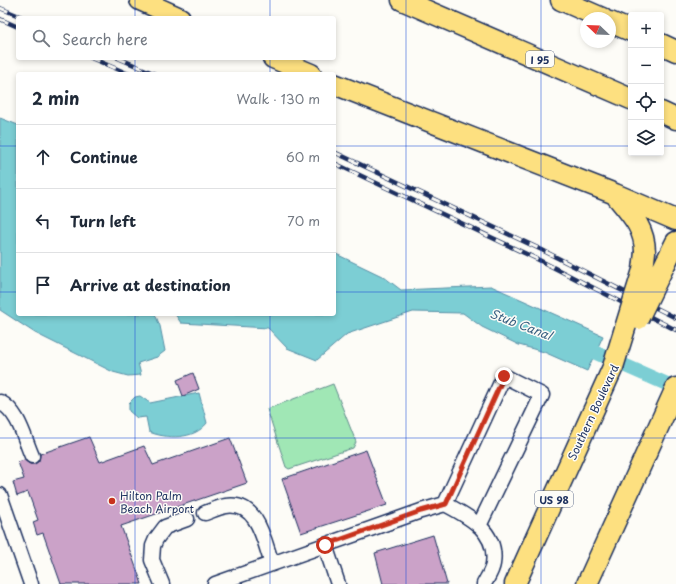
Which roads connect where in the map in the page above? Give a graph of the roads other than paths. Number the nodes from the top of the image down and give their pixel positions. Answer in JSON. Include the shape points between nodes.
{"nodes":[{"id":1,"x":140,"y":0,"type":"edge"},
{"id":2,"x":402,"y":0,"type":"edge"},
{"id":3,"x":560,"y":0,"type":"edge"},
{"id":4,"x":588,"y":12,"type":"edge"},
{"id":5,"x":176,"y":16,"type":"edge"},
{"id":6,"x":616,"y":25,"type":"edge"},
{"id":7,"x":628,"y":30,"type":"edge"},
{"id":8,"x":664,"y":45,"type":"edge"},
{"id":9,"x":676,"y":50,"type":"edge"},
{"id":10,"x":278,"y":60,"type":"edge"},
{"id":11,"x":306,"y":72,"type":"edge"},
{"id":12,"x":336,"y":85,"type":"edge"},
{"id":13,"x":628,"y":98,"type":"edge"},
{"id":14,"x":664,"y":113,"type":"edge"},
{"id":15,"x":676,"y":119,"type":"edge"},
{"id":16,"x":615,"y":194,"type":"junction"},
{"id":17,"x":676,"y":220,"type":"edge"},
{"id":18,"x":676,"y":242,"type":"edge"},
{"id":19,"x":613,"y":367,"type":"junction"},
{"id":20,"x":676,"y":388,"type":"edge"},
{"id":21,"x":0,"y":402,"type":"edge"},
{"id":22,"x":32,"y":456,"type":"dead end"},
{"id":23,"x":0,"y":495,"type":"edge"},
{"id":24,"x":446,"y":504,"type":"junction"},
{"id":25,"x":205,"y":513,"type":"dead end"},
{"id":26,"x":186,"y":519,"type":"dead end"},
{"id":27,"x":479,"y":526,"type":"junction"},
{"id":28,"x":325,"y":545,"type":"junction"},
{"id":29,"x":272,"y":564,"type":"junction"},
{"id":30,"x":31,"y":584,"type":"edge"},
{"id":31,"x":162,"y":584,"type":"edge"},
{"id":32,"x":218,"y":584,"type":"edge"},
{"id":33,"x":338,"y":584,"type":"edge"},
{"id":34,"x":484,"y":584,"type":"edge"},
{"id":35,"x":515,"y":584,"type":"edge"},
{"id":36,"x":586,"y":584,"type":"edge"}],
"edges":[{"from":1,"to":5,"type":"highway"},
{"from":2,"to":13,"type":"highway","number":"I 95"},
{"from":3,"to":4,"type":"highway"},
{"from":6,"to":7,"type":"highway"},
{"from":8,"to":9,"type":"highway"},
{"from":10,"to":11,"type":"highway"},
{"from":12,"to":16,"type":"highway"},
{"from":14,"to":15,"type":"highway"},
{"from":16,"to":17,"type":"highway"},
{"from":16,"to":19,"type":"highway","bridge":true,"via":[[643,232],[645,252],[643,270]]},
{"from":18,"to":19,"type":"highway","name":"Southern Boulevard","number":"US 98","bridge":true},
{"from":19,"to":35,"type":"highway","name":"Southern Boulevard","number":"US 98"},
{"from":20,"to":36,"type":"highway"},
{"from":21,"to":22,"type":"lane","via":[[8,406],[16,418]]},
{"from":23,"to":30,"type":"lane"},
{"from":24,"to":27,"type":"lane"},
{"from":24,"to":27,"type":"lane","via":[[504,376],[542,395]]},
{"from":24,"to":28,"type":"lane"},
{"from":25,"to":29,"type":"lane","via":[[225,506],[245,509],[259,526]]},
{"from":26,"to":31,"type":"lane","via":[[165,527],[153,546],[152,560]]},
{"from":27,"to":34,"type":"lane","via":[[486,532],[494,547],[493,566]]},
{"from":28,"to":29,"type":"lane"},
{"from":28,"to":33,"type":"lane"},
{"from":29,"to":32,"type":"lane"}]}
